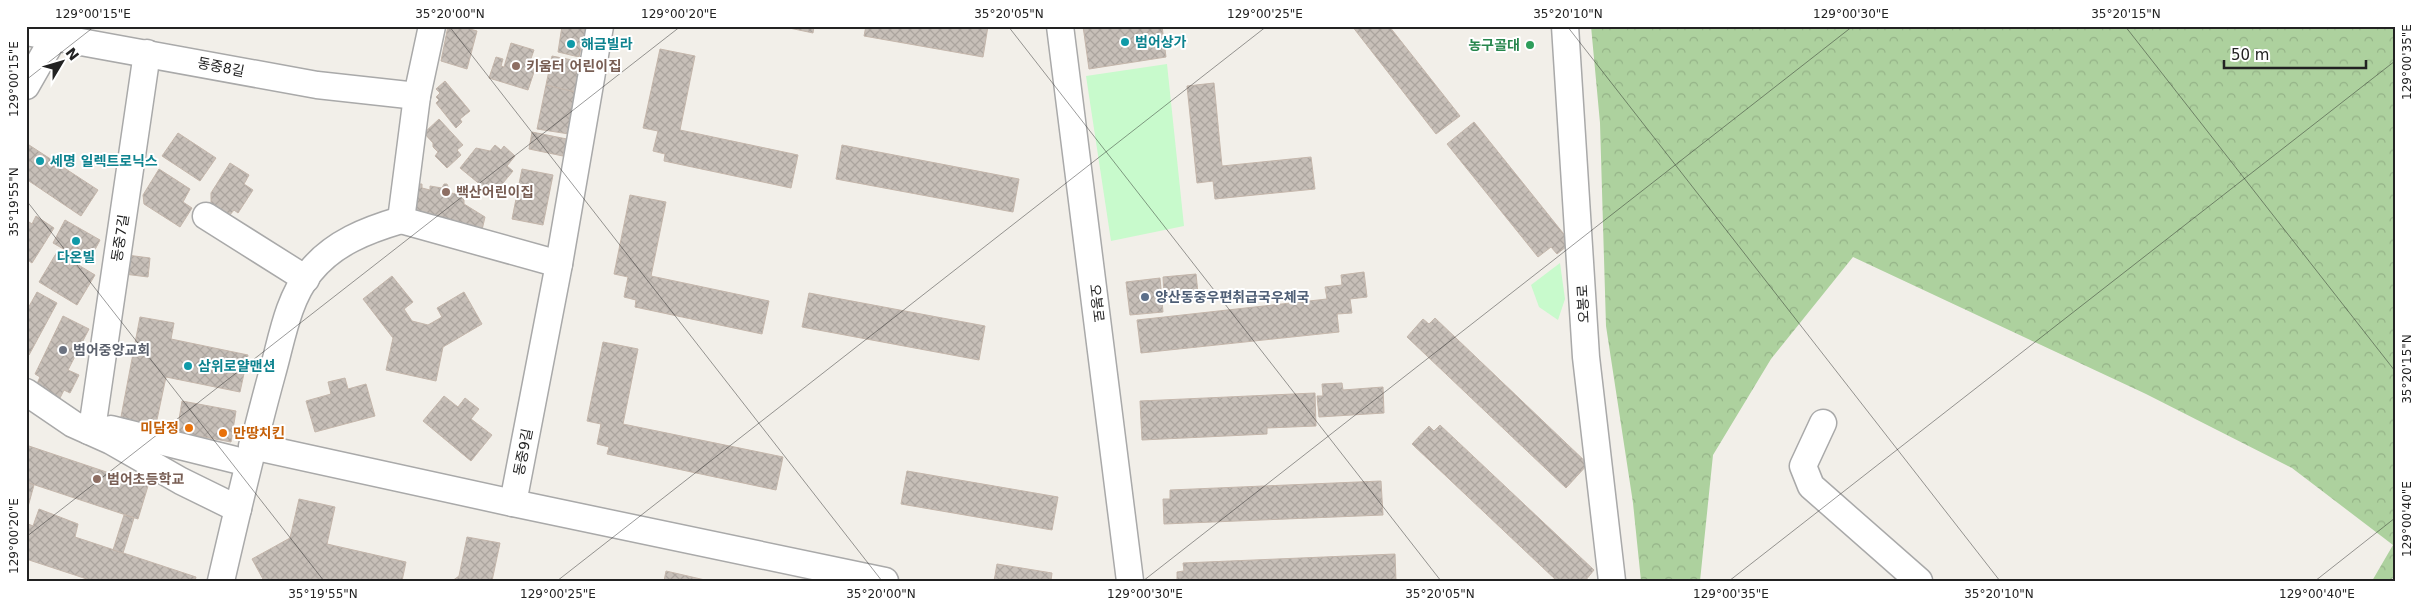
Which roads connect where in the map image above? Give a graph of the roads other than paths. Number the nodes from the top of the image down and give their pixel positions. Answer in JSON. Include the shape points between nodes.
{"nodes":[{"id":1,"x":432,"y":26,"type":"edge"},
{"id":2,"x":600,"y":26,"type":"edge"},
{"id":3,"x":1060,"y":26,"type":"edge"},
{"id":4,"x":1565,"y":26,"type":"edge"},
{"id":5,"x":26,"y":32,"type":"edge"},
{"id":6,"x":54,"y":37,"type":"junction"},
{"id":7,"x":148,"y":53,"type":"junction"},
{"id":8,"x":26,"y":86,"type":"edge"},
{"id":9,"x":417,"y":96,"type":"junction"},
{"id":10,"x":206,"y":216,"type":"dead end"},
{"id":11,"x":401,"y":220,"type":"junction"},
{"id":12,"x":559,"y":264,"type":"junction"},
{"id":13,"x":306,"y":279,"type":"junction"},
{"id":14,"x":26,"y":392,"type":"edge"},
{"id":15,"x":26,"y":413,"type":"edge"},
{"id":16,"x":65,"y":419,"type":"junction"},
{"id":17,"x":1823,"y":423,"type":"dead end"},
{"id":18,"x":91,"y":426,"type":"junction"},
{"id":19,"x":250,"y":454,"type":"junction"},
{"id":20,"x":513,"y":503,"type":"junction"},
{"id":21,"x":238,"y":509,"type":"junction"},
{"id":22,"x":221,"y":581,"type":"edge"},
{"id":23,"x":885,"y":581,"type":"edge"},
{"id":24,"x":1130,"y":581,"type":"edge"},
{"id":25,"x":1612,"y":581,"type":"edge"},
{"id":26,"x":1919,"y":581,"type":"edge"}],
"edges":[{"from":1,"to":9,"type":"street"},
{"from":2,"to":12,"type":"street","name":"동중9길"},
{"from":3,"to":24,"type":"street","name":"오봉로"},
{"from":4,"to":25,"type":"street","name":"오봉로","via":[[1586,357]]},
{"from":5,"to":6,"type":"street","name":"동중8길"},
{"from":6,"to":7,"type":"street","name":"동중8길"},
{"from":6,"to":8,"type":"street"},
{"from":7,"to":9,"type":"street","name":"동중8길","via":[[317,85]]},
{"from":7,"to":18,"type":"street","name":"동중7길"},
{"from":9,"to":11,"type":"street"},
{"from":10,"to":13,"type":"street"},
{"from":11,"to":12,"type":"street"},
{"from":11,"to":13,"type":"street","via":[[372,228],[335,247]]},
{"from":12,"to":20,"type":"street","name":"동중9길"},
{"from":13,"to":19,"type":"street","via":[[293,299]]},
{"from":14,"to":16,"type":"street"},
{"from":15,"to":16,"type":"street"},
{"from":16,"to":18,"type":"street"},
{"from":17,"to":26,"type":"street","via":[[1803,466],[1810,486]]},
{"from":18,"to":19,"type":"street"},
{"from":18,"to":21,"type":"street","via":[[181,480]]},
{"from":19,"to":20,"type":"street"},
{"from":19,"to":21,"type":"street"},
{"from":20,"to":23,"type":"street"},
{"from":21,"to":22,"type":"street"}]}
